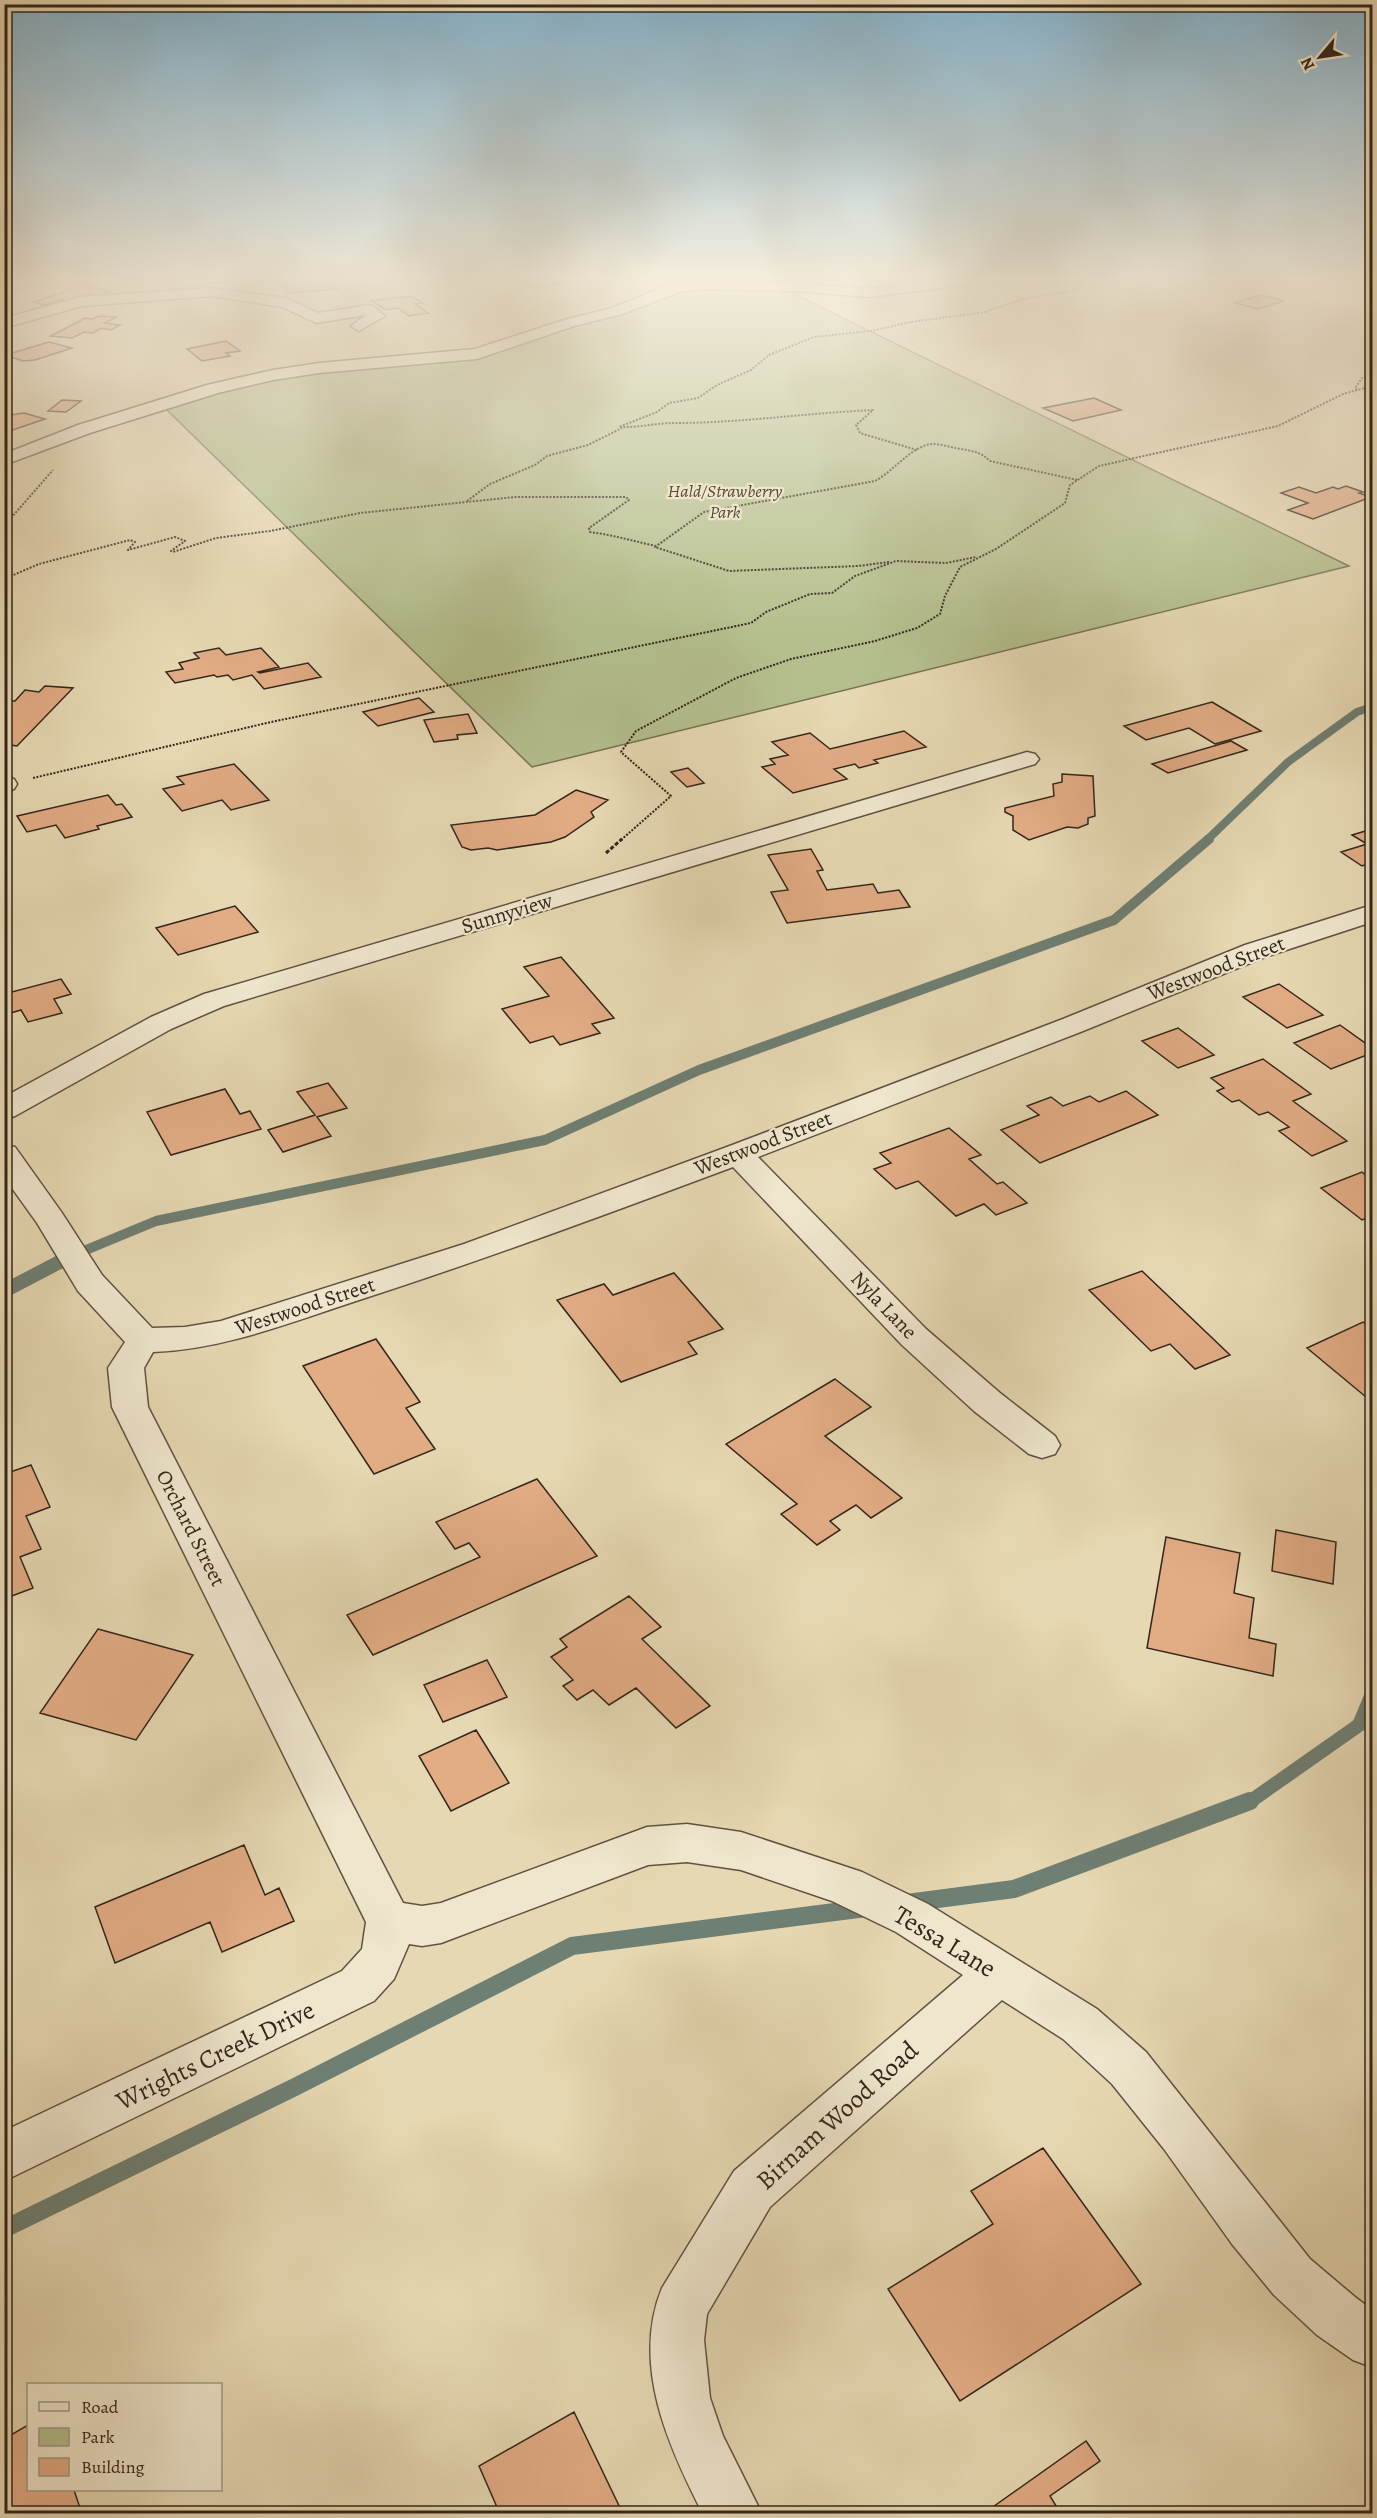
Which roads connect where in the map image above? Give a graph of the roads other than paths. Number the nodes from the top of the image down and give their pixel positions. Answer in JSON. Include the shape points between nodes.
{"nodes":[{"id":1,"x":189,"y":397,"type":"edge"},
{"id":2,"x":4,"y":460,"type":"edge"},
{"id":3,"x":1027,"y":759,"type":"dead end"},
{"id":4,"x":1372,"y":913,"type":"edge"},
{"id":5,"x":4,"y":1110,"type":"edge"},
{"id":6,"x":4,"y":1154,"type":"edge"},
{"id":7,"x":738,"y":1154,"type":"junction"},
{"id":8,"x":143,"y":1340,"type":"junction"},
{"id":9,"x":1042,"y":1445,"type":"dead end"},
{"id":10,"x":389,"y":1921,"type":"junction"},
{"id":11,"x":999,"y":1973,"type":"junction"},
{"id":12,"x":4,"y":2157,"type":"edge"},
{"id":13,"x":1372,"y":2341,"type":"edge"},
{"id":14,"x":734,"y":2514,"type":"edge"}],
"edges":[{"from":1,"to":2,"type":"street","via":[[84,429]]},
{"from":3,"to":5,"type":"street","name":"Sunnyview","via":[[214,1000],[161,1023]]},
{"from":4,"to":7,"type":"street","name":"Westwood Street","via":[[1255,951]]},
{"from":6,"to":8,"type":"street","via":[[90,1283]]},
{"from":7,"to":8,"type":"street","name":"Westwood Street","via":[[476,1251],[226,1331],[204,1337]]},
{"from":7,"to":9,"type":"street","name":"Nyla Lane","via":[[914,1337]]},
{"from":8,"to":10,"type":"street","name":"Orchard Street","via":[[126,1368],[130,1407]]},
{"from":10,"to":11,"type":"street","name":"Tessa Lane","via":[[422,1926],[441,1923],[647,1846],[687,1843],[741,1851],[846,1886],[912,1918]]},
{"from":10,"to":12,"type":"street","name":"Wrights Creek Drive","via":[[386,1949],[378,1966],[358,1986]]},
{"from":11,"to":13,"type":"street","name":"Tessa Lane","via":[[1080,2024],[1129,2068],[1292,2277]]},
{"from":11,"to":14,"type":"street","name":"Birnam Wood Road","via":[[752,2189],[681,2307],[677,2340],[683,2398],[699,2448]]}]}
